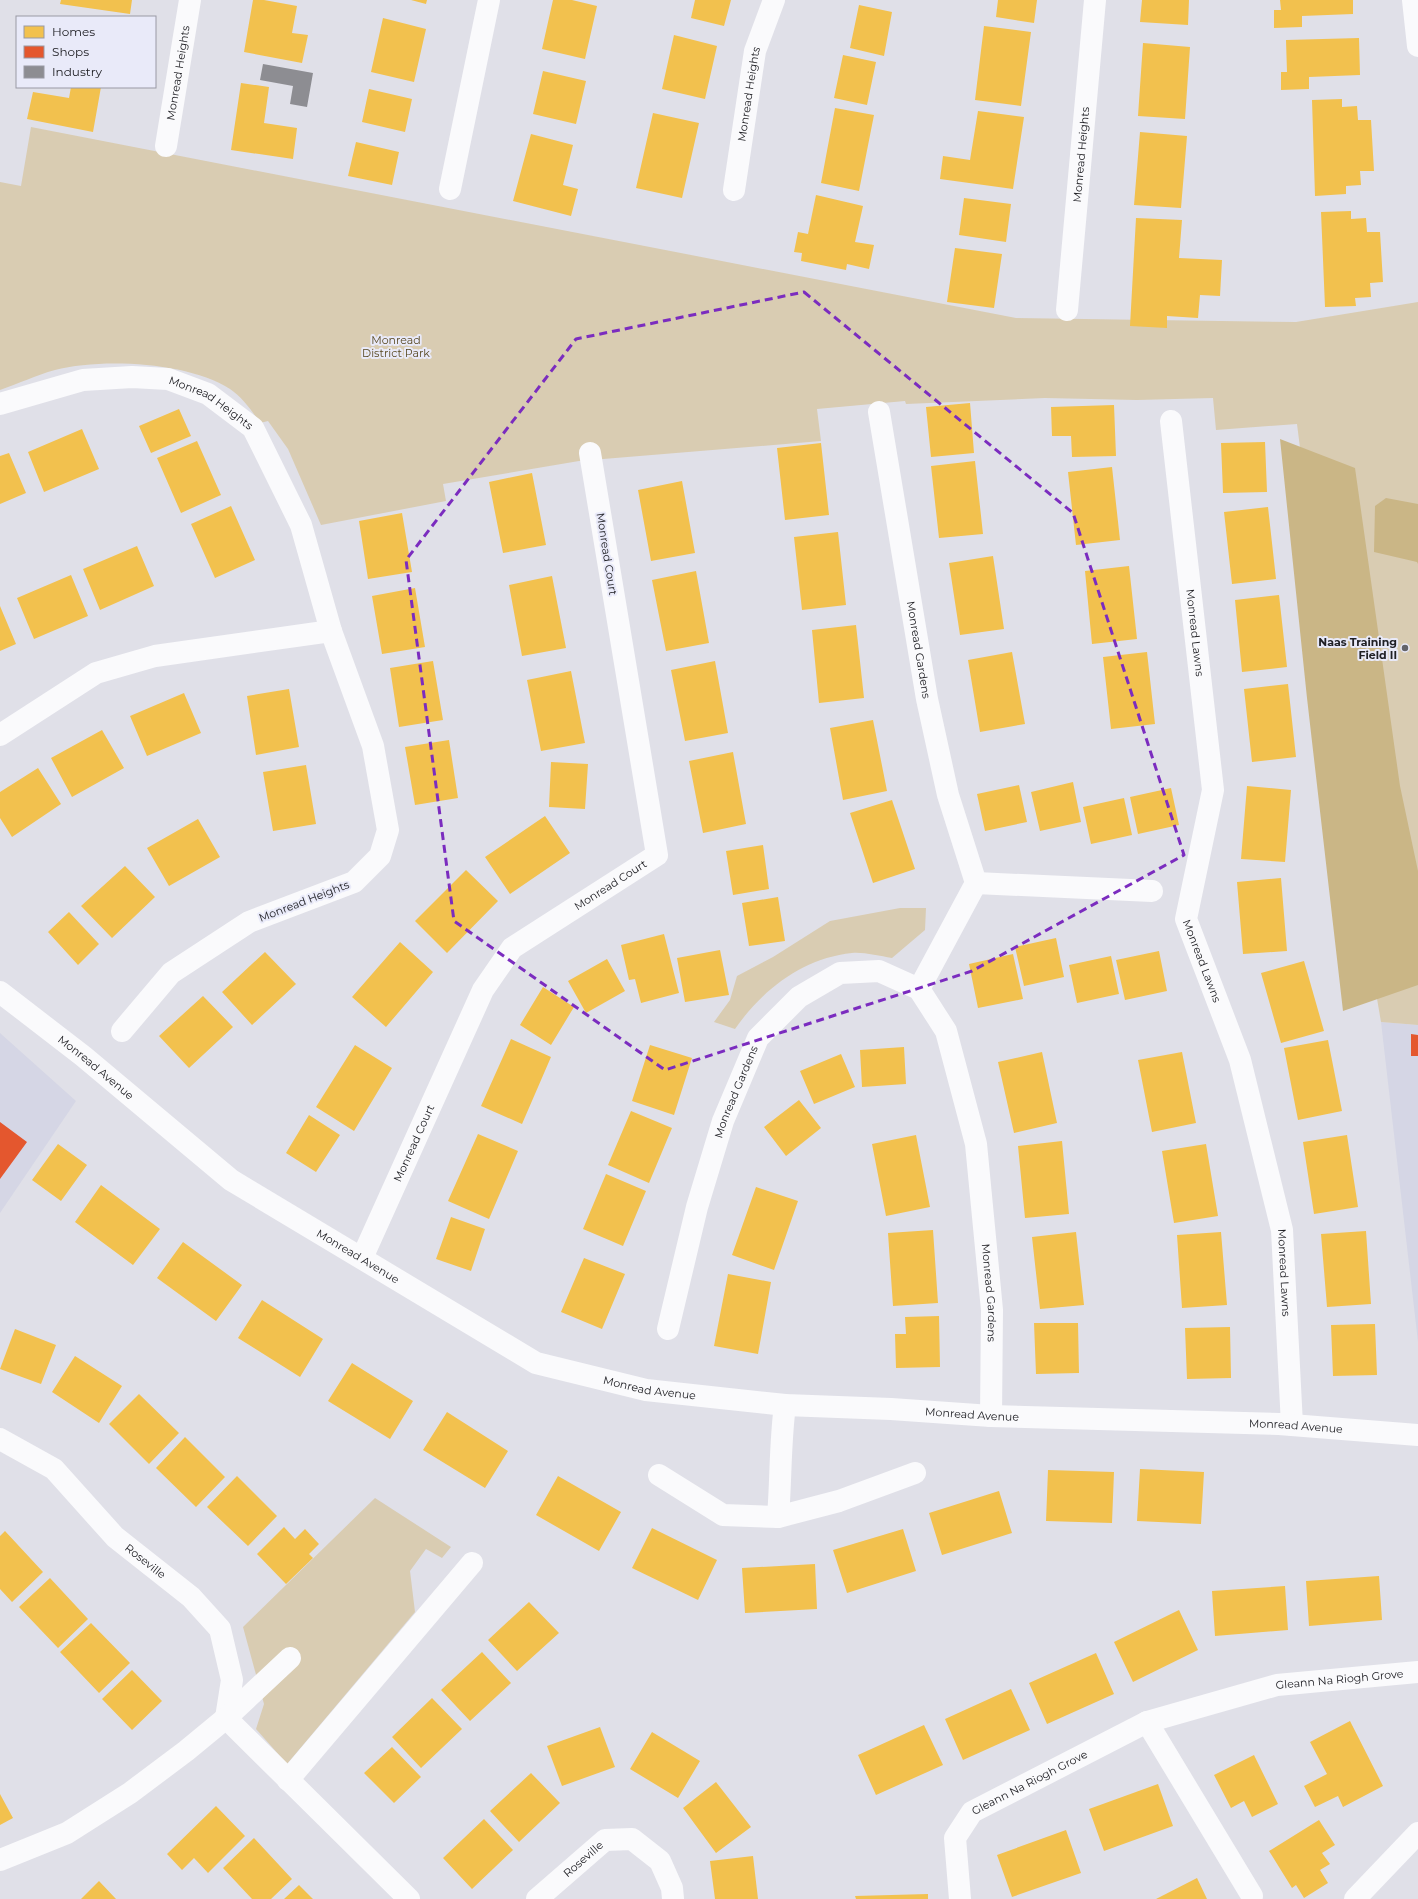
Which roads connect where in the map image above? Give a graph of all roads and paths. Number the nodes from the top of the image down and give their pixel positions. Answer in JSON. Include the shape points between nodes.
{"nodes":[{"id":1,"x":190,"y":0,"type":"edge"},
{"id":2,"x":489,"y":0,"type":"edge"},
{"id":3,"x":774,"y":0,"type":"edge"},
{"id":4,"x":1095,"y":0,"type":"edge"},
{"id":5,"x":1413,"y":0,"type":"edge"},
{"id":6,"x":1418,"y":46,"type":"edge"},
{"id":7,"x":166,"y":146,"type":"dead end"},
{"id":8,"x":450,"y":189,"type":"dead end"},
{"id":9,"x":734,"y":190,"type":"dead end"},
{"id":10,"x":1067,"y":310,"type":"dead end"},
{"id":11,"x":0,"y":404,"type":"edge"},
{"id":12,"x":879,"y":412,"type":"dead end"},
{"id":13,"x":1171,"y":421,"type":"dead end"},
{"id":14,"x":590,"y":453,"type":"dead end"},
{"id":15,"x":331,"y":631,"type":"junction"},
{"id":16,"x":0,"y":735,"type":"edge"},
{"id":17,"x":976,"y":883,"type":"junction"},
{"id":18,"x":1152,"y":891,"type":"dead end"},
{"id":19,"x":919,"y":988,"type":"junction"},
{"id":20,"x":0,"y":992,"type":"edge"},
{"id":21,"x":122,"y":1031,"type":"dead end"},
{"id":22,"x":362,"y":1258,"type":"junction"},
{"id":23,"x":668,"y":1329,"type":"dead end"},
{"id":24,"x":785,"y":1405,"type":"junction"},
{"id":25,"x":991,"y":1416,"type":"junction"},
{"id":26,"x":1292,"y":1425,"type":"junction"},
{"id":27,"x":1418,"y":1435,"type":"edge"},
{"id":28,"x":0,"y":1439,"type":"edge"},
{"id":29,"x":915,"y":1473,"type":"dead end"},
{"id":30,"x":659,"y":1475,"type":"dead end"},
{"id":31,"x":778,"y":1518,"type":"junction"},
{"id":32,"x":472,"y":1563,"type":"dead end"},
{"id":33,"x":290,"y":1658,"type":"dead end"},
{"id":34,"x":1418,"y":1672,"type":"edge"},
{"id":35,"x":226,"y":1718,"type":"junction"},
{"id":36,"x":1147,"y":1722,"type":"junction"},
{"id":37,"x":288,"y":1780,"type":"junction"},
{"id":38,"x":1417,"y":1838,"type":"edge"},
{"id":39,"x":0,"y":1860,"type":"edge"},
{"id":40,"x":1252,"y":1896,"type":"dead end"},
{"id":41,"x":409,"y":1899,"type":"edge"},
{"id":42,"x":537,"y":1899,"type":"edge"},
{"id":43,"x":673,"y":1899,"type":"edge"},
{"id":44,"x":960,"y":1899,"type":"edge"},
{"id":45,"x":1355,"y":1899,"type":"edge"}],
"edges":[{"from":1,"to":7,"type":"street","name":"Monread Heights"},
{"from":2,"to":8,"type":"street"},
{"from":3,"to":9,"type":"street","name":"Monread Heights","via":[[755,52]]},
{"from":4,"to":10,"type":"street","name":"Monread Heights"},
{"from":5,"to":6,"type":"street"},
{"from":11,"to":15,"type":"street","name":"Monread Heights","via":[[83,380],[132,376],[168,379],[208,394],[253,428],[301,526]]},
{"from":12,"to":17,"type":"street","name":"Monread Gardens","via":[[927,699],[948,795]]},
{"from":13,"to":26,"type":"street","name":"Monread Lawns","via":[[1213,790],[1186,919],[1240,1060],[1282,1230]]},
{"from":14,"to":22,"type":"street","name":"Monread Court","via":[[657,855],[512,948],[483,990]]},
{"from":15,"to":16,"type":"street","via":[[155,656],[96,673]]},
{"from":15,"to":21,"type":"street","name":"Monread Heights","via":[[373,746],[388,830],[380,856],[354,882],[249,922],[171,973]]},
{"from":17,"to":18,"type":"street"},
{"from":17,"to":19,"type":"street"},
{"from":19,"to":23,"type":"street","name":"Monread Gardens","via":[[879,971],[840,973],[799,997],[758,1038],[723,1121],[697,1207]]},
{"from":19,"to":25,"type":"street","name":"Monread Gardens","via":[[946,1031],[976,1144],[992,1310]]},
{"from":20,"to":22,"type":"street","name":"Monread Avenue","via":[[83,1056],[231,1180]]},
{"from":22,"to":24,"type":"street","name":"Monread Avenue","via":[[536,1363],[646,1390]]},
{"from":24,"to":25,"type":"street","name":"Monread Avenue","via":[[891,1408]]},
{"from":24,"to":31,"type":"street"},
{"from":25,"to":26,"type":"street","name":"Monread Avenue"},
{"from":26,"to":27,"type":"street","name":"Monread Avenue"},
{"from":28,"to":35,"type":"street","name":"Roseville","via":[[54,1469],[116,1538],[191,1597],[220,1629],[232,1680]]},
{"from":29,"to":31,"type":"street","via":[[839,1501]]},
{"from":30,"to":31,"type":"street","via":[[723,1515]]},
{"from":32,"to":37,"type":"street"},
{"from":33,"to":35,"type":"street"},
{"from":34,"to":36,"type":"street","name":"Gleann Na Riogh Grove","via":[[1277,1685]]},
{"from":35,"to":37,"type":"street"},
{"from":35,"to":39,"type":"street","via":[[130,1794],[67,1833]]},
{"from":36,"to":40,"type":"street"},
{"from":36,"to":44,"type":"street","name":"Gleann Na Riogh Grove","via":[[972,1812],[956,1838]]},
{"from":37,"to":41,"type":"street"},
{"from":38,"to":45,"type":"street"},
{"from":42,"to":43,"type":"street","name":"Roseville","via":[[605,1840],[626,1839],[632,1839],[660,1861],[672,1888]]}]}
